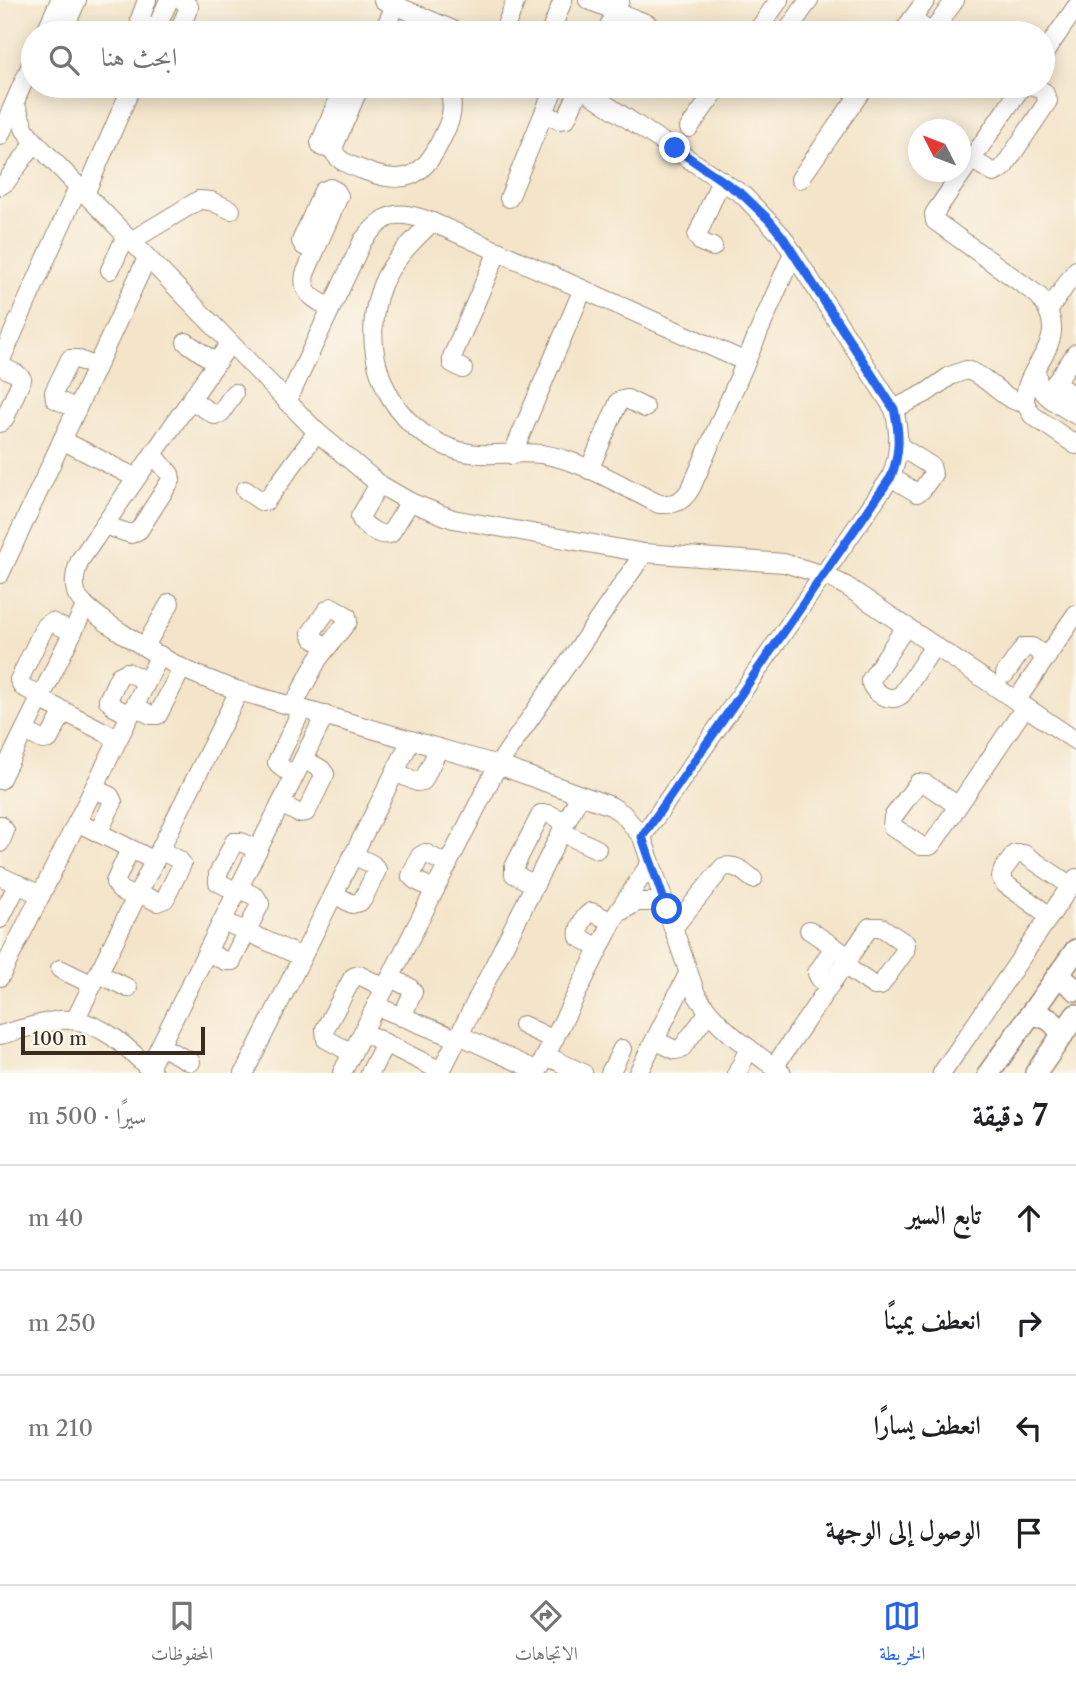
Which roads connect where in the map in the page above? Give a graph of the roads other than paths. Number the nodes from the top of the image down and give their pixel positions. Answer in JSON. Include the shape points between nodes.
{"nodes":[{"id":1,"x":60,"y":0,"type":"edge"},
{"id":2,"x":77,"y":0,"type":"edge"},
{"id":3,"x":147,"y":0,"type":"edge"},
{"id":4,"x":169,"y":0,"type":"edge"},
{"id":5,"x":182,"y":0,"type":"edge"},
{"id":6,"x":516,"y":0,"type":"edge"},
{"id":7,"x":563,"y":0,"type":"edge"},
{"id":8,"x":588,"y":0,"type":"edge"},
{"id":9,"x":779,"y":0,"type":"edge"},
{"id":10,"x":809,"y":0,"type":"edge"},
{"id":11,"x":926,"y":0,"type":"edge"},
{"id":12,"x":956,"y":0,"type":"edge"},
{"id":13,"x":389,"y":3,"type":"edge"},
{"id":14,"x":415,"y":6,"type":"edge"},
{"id":15,"x":618,"y":6,"type":"edge"},
{"id":16,"x":1076,"y":7,"type":"edge"},
{"id":17,"x":50,"y":21,"type":"edge"},
{"id":18,"x":67,"y":21,"type":"edge"},
{"id":19,"x":141,"y":21,"type":"edge"},
{"id":20,"x":160,"y":21,"type":"edge"},
{"id":21,"x":183,"y":21,"type":"edge"},
{"id":22,"x":385,"y":21,"type":"edge"},
{"id":23,"x":440,"y":21,"type":"edge"},
{"id":24,"x":508,"y":21,"type":"edge"},
{"id":25,"x":555,"y":21,"type":"edge"},
{"id":26,"x":643,"y":21,"type":"edge"},
{"id":27,"x":764,"y":21,"type":"edge"},
{"id":28,"x":794,"y":21,"type":"edge"},
{"id":29,"x":911,"y":21,"type":"edge"},
{"id":30,"x":940,"y":21,"type":"edge"},
{"id":31,"x":1055,"y":38,"type":"edge"},
{"id":32,"x":21,"y":91,"type":"edge"},
{"id":33,"x":126,"y":98,"type":"edge"},
{"id":34,"x":339,"y":98,"type":"edge"},
{"id":35,"x":355,"y":98,"type":"edge"},
{"id":36,"x":451,"y":98,"type":"edge"},
{"id":37,"x":550,"y":98,"type":"edge"},
{"id":38,"x":575,"y":98,"type":"edge"},
{"id":39,"x":598,"y":98,"type":"edge"},
{"id":40,"x":710,"y":98,"type":"edge"},
{"id":41,"x":857,"y":98,"type":"edge"},
{"id":42,"x":1014,"y":98,"type":"edge"},
{"id":43,"x":1047,"y":98,"type":"edge"},
{"id":44,"x":15,"y":103,"type":"junction"},
{"id":45,"x":544,"y":114,"type":"junction"},
{"id":46,"x":689,"y":128,"type":"dead end"},
{"id":47,"x":0,"y":136,"type":"edge"},
{"id":48,"x":35,"y":142,"type":"junction"},
{"id":49,"x":334,"y":150,"type":"junction"},
{"id":50,"x":971,"y":159,"type":"joint"},
{"id":51,"x":800,"y":179,"type":"dead end"},
{"id":52,"x":721,"y":180,"type":"junction"},
{"id":53,"x":956,"y":182,"type":"edge"},
{"id":54,"x":0,"y":186,"type":"edge"},
{"id":55,"x":82,"y":190,"type":"junction"},
{"id":56,"x":509,"y":198,"type":"dead end"},
{"id":57,"x":231,"y":210,"type":"dead end"},
{"id":58,"x":432,"y":222,"type":"junction"},
{"id":59,"x":128,"y":239,"type":"junction"},
{"id":60,"x":713,"y":247,"type":"dead end"},
{"id":61,"x":315,"y":250,"type":"dead end"},
{"id":62,"x":498,"y":251,"type":"junction"},
{"id":63,"x":793,"y":253,"type":"junction"},
{"id":64,"x":147,"y":258,"type":"junction"},
{"id":65,"x":110,"y":270,"type":"dead end"},
{"id":66,"x":1076,"y":270,"type":"edge"},
{"id":67,"x":583,"y":289,"type":"junction"},
{"id":68,"x":1051,"y":307,"type":"junction"},
{"id":69,"x":330,"y":308,"type":"junction"},
{"id":70,"x":186,"y":342,"type":"dead end"},
{"id":71,"x":4,"y":343,"type":"edge"},
{"id":72,"x":230,"y":343,"type":"junction"},
{"id":73,"x":1076,"y":353,"type":"edge"},
{"id":74,"x":746,"y":362,"type":"junction"},
{"id":75,"x":216,"y":363,"type":"junction"},
{"id":76,"x":0,"y":364,"type":"edge"},
{"id":77,"x":96,"y":367,"type":"junction"},
{"id":78,"x":463,"y":369,"type":"dead end"},
{"id":79,"x":1037,"y":373,"type":"junction"},
{"id":80,"x":1051,"y":389,"type":"junction"},
{"id":81,"x":234,"y":394,"type":"dead end"},
{"id":82,"x":1076,"y":398,"type":"edge"},
{"id":83,"x":191,"y":400,"type":"junction"},
{"id":84,"x":287,"y":402,"type":"junction"},
{"id":85,"x":1025,"y":403,"type":"junction"},
{"id":86,"x":645,"y":408,"type":"dead end"},
{"id":87,"x":77,"y":409,"type":"junction"},
{"id":88,"x":894,"y":409,"type":"junction"},
{"id":89,"x":1076,"y":415,"type":"edge"},
{"id":90,"x":0,"y":423,"type":"edge"},
{"id":91,"x":317,"y":432,"type":"junction"},
{"id":92,"x":62,"y":440,"type":"junction"},
{"id":93,"x":1076,"y":445,"type":"edge"},
{"id":94,"x":899,"y":446,"type":"junction"},
{"id":95,"x":153,"y":454,"type":"junction"},
{"id":96,"x":512,"y":455,"type":"junction"},
{"id":97,"x":589,"y":471,"type":"junction"},
{"id":98,"x":891,"y":477,"type":"junction"},
{"id":99,"x":136,"y":478,"type":"junction"},
{"id":100,"x":379,"y":484,"type":"junction"},
{"id":101,"x":245,"y":490,"type":"dead end"},
{"id":102,"x":410,"y":502,"type":"junction"},
{"id":103,"x":104,"y":525,"type":"junction"},
{"id":104,"x":644,"y":553,"type":"junction"},
{"id":105,"x":1,"y":568,"type":"edge"},
{"id":106,"x":824,"y":575,"type":"junction"},
{"id":107,"x":170,"y":603,"type":"dead end"},
{"id":108,"x":85,"y":607,"type":"junction"},
{"id":109,"x":1073,"y":625,"type":"edge"},
{"id":110,"x":906,"y":626,"type":"junction"},
{"id":111,"x":74,"y":632,"type":"junction"},
{"id":112,"x":934,"y":646,"type":"junction"},
{"id":113,"x":327,"y":648,"type":"dead end"},
{"id":114,"x":152,"y":650,"type":"junction"},
{"id":115,"x":1046,"y":657,"type":"junction"},
{"id":116,"x":182,"y":668,"type":"junction"},
{"id":117,"x":1005,"y":674,"type":"dead end"},
{"id":118,"x":147,"y":681,"type":"junction"},
{"id":119,"x":239,"y":691,"type":"junction"},
{"id":120,"x":41,"y":698,"type":"junction"},
{"id":121,"x":1021,"y":704,"type":"junction"},
{"id":122,"x":298,"y":708,"type":"junction"},
{"id":123,"x":64,"y":711,"type":"junction"},
{"id":124,"x":132,"y":711,"type":"junction"},
{"id":125,"x":325,"y":715,"type":"junction"},
{"id":126,"x":24,"y":731,"type":"junction"},
{"id":127,"x":118,"y":739,"type":"junction"},
{"id":128,"x":411,"y":740,"type":"junction"},
{"id":129,"x":1076,"y":741,"type":"edge"},
{"id":130,"x":439,"y":748,"type":"junction"},
{"id":131,"x":498,"y":765,"type":"junction"},
{"id":132,"x":299,"y":767,"type":"junction"},
{"id":133,"x":395,"y":772,"type":"junction"},
{"id":134,"x":0,"y":780,"type":"edge"},
{"id":135,"x":93,"y":789,"type":"junction"},
{"id":136,"x":580,"y":795,"type":"junction"},
{"id":137,"x":281,"y":804,"type":"junction"},
{"id":138,"x":958,"y":806,"type":"dead end"},
{"id":139,"x":77,"y":822,"type":"junction"},
{"id":140,"x":0,"y":825,"type":"edge"},
{"id":141,"x":564,"y":827,"type":"junction"},
{"id":142,"x":98,"y":833,"type":"junction"},
{"id":143,"x":642,"y":837,"type":"junction"},
{"id":144,"x":0,"y":843,"type":"edge"},
{"id":145,"x":130,"y":849,"type":"junction"},
{"id":146,"x":597,"y":849,"type":"dead end"},
{"id":147,"x":258,"y":850,"type":"junction"},
{"id":148,"x":353,"y":855,"type":"junction"},
{"id":149,"x":158,"y":856,"type":"junction"},
{"id":150,"x":651,"y":862,"type":"junction"},
{"id":151,"x":448,"y":864,"type":"junction"},
{"id":152,"x":0,"y":876,"type":"edge"},
{"id":153,"x":753,"y":879,"type":"dead end"},
{"id":154,"x":1074,"y":882,"type":"edge"},
{"id":155,"x":18,"y":884,"type":"junction"},
{"id":156,"x":535,"y":885,"type":"junction"},
{"id":157,"x":238,"y":890,"type":"junction"},
{"id":158,"x":435,"y":890,"type":"junction"},
{"id":159,"x":334,"y":894,"type":"junction"},
{"id":160,"x":41,"y":895,"type":"junction"},
{"id":161,"x":138,"y":896,"type":"junction"},
{"id":162,"x":667,"y":909,"type":"junction"},
{"id":163,"x":1050,"y":916,"type":"junction"},
{"id":164,"x":614,"y":919,"type":"junction"},
{"id":165,"x":223,"y":920,"type":"junction"},
{"id":166,"x":0,"y":921,"type":"edge"},
{"id":167,"x":673,"y":928,"type":"junction"},
{"id":168,"x":809,"y":930,"type":"dead end"},
{"id":169,"x":247,"y":932,"type":"junction"},
{"id":170,"x":21,"y":935,"type":"junction"},
{"id":171,"x":599,"y":948,"type":"junction"},
{"id":172,"x":1076,"y":950,"type":"edge"},
{"id":173,"x":207,"y":952,"type":"junction"},
{"id":174,"x":302,"y":957,"type":"junction"},
{"id":175,"x":60,"y":969,"type":"dead end"},
{"id":176,"x":1060,"y":972,"type":"junction"},
{"id":177,"x":688,"y":974,"type":"junction"},
{"id":178,"x":0,"y":978,"type":"edge"},
{"id":179,"x":96,"y":980,"type":"junction"},
{"id":180,"x":388,"y":983,"type":"junction"},
{"id":181,"x":128,"y":988,"type":"dead end"},
{"id":182,"x":1076,"y":990,"type":"edge"},
{"id":183,"x":376,"y":1006,"type":"junction"},
{"id":184,"x":708,"y":1013,"type":"junction"},
{"id":185,"x":1030,"y":1015,"type":"junction"},
{"id":186,"x":1076,"y":1015,"type":"edge"},
{"id":187,"x":405,"y":1018,"type":"junction"},
{"id":188,"x":75,"y":1020,"type":"junction"},
{"id":189,"x":523,"y":1025,"type":"dead end"},
{"id":190,"x":363,"y":1032,"type":"junction"},
{"id":191,"x":0,"y":1035,"type":"edge"},
{"id":192,"x":1062,"y":1036,"type":"junction"},
{"id":193,"x":458,"y":1037,"type":"junction"},
{"id":194,"x":655,"y":1040,"type":"junction"},
{"id":195,"x":160,"y":1046,"type":"junction"},
{"id":196,"x":390,"y":1046,"type":"junction"},
{"id":197,"x":750,"y":1048,"type":"junction"},
{"id":198,"x":622,"y":1049,"type":"dead end"},
{"id":199,"x":352,"y":1053,"type":"junction"},
{"id":200,"x":544,"y":1060,"type":"edge"},
{"id":201,"x":191,"y":1062,"type":"dead end"},
{"id":202,"x":151,"y":1070,"type":"edge"},
{"id":203,"x":778,"y":1070,"type":"edge"},
{"id":204,"x":574,"y":1071,"type":"edge"},
{"id":205,"x":440,"y":1072,"type":"edge"},
{"id":206,"x":244,"y":1073,"type":"edge"},
{"id":207,"x":342,"y":1073,"type":"edge"},
{"id":208,"x":370,"y":1073,"type":"edge"},
{"id":209,"x":610,"y":1073,"type":"edge"},
{"id":210,"x":638,"y":1073,"type":"edge"},
{"id":211,"x":737,"y":1073,"type":"edge"},
{"id":212,"x":942,"y":1073,"type":"edge"},
{"id":213,"x":989,"y":1073,"type":"edge"},
{"id":214,"x":1036,"y":1073,"type":"edge"}],
"edges":[{"from":1,"to":17,"type":"street"},
{"from":2,"to":18,"type":"street"},
{"from":3,"to":19,"type":"street"},
{"from":4,"to":20,"type":"street"},
{"from":5,"to":21,"type":"street","via":[[189,7]]},
{"from":6,"to":24,"type":"street"},
{"from":7,"to":25,"type":"street"},
{"from":8,"to":15,"type":"street"},
{"from":9,"to":27,"type":"street"},
{"from":10,"to":28,"type":"street"},
{"from":11,"to":29,"type":"street"},
{"from":12,"to":30,"type":"street"},
{"from":13,"to":14,"type":"street"},
{"from":13,"to":22,"type":"street"},
{"from":14,"to":23,"type":"street"},
{"from":15,"to":26,"type":"street"},
{"from":16,"to":31,"type":"street"},
{"from":32,"to":44,"type":"street"},
{"from":33,"to":55,"type":"street"},
{"from":34,"to":49,"type":"street","via":[[320,143]]},
{"from":35,"to":49,"type":"street"},
{"from":36,"to":49,"type":"street","via":[[449,125],[434,157],[415,174],[377,176],[341,161]]},
{"from":37,"to":45,"type":"street"},
{"from":38,"to":45,"type":"street","via":[[566,119]]},
{"from":39,"to":52,"type":"street"},
{"from":40,"to":46,"type":"street"},
{"from":41,"to":51,"type":"street"},
{"from":42,"to":50,"type":"street"},
{"from":43,"to":50,"type":"street","via":[[1003,167],[994,173]]},
{"from":44,"to":47,"type":"street"},
{"from":44,"to":48,"type":"street"},
{"from":45,"to":56,"type":"street"},
{"from":48,"to":54,"type":"street"},
{"from":48,"to":55,"type":"street"},
{"from":52,"to":60,"type":"street","via":[[697,236]]},
{"from":52,"to":63,"type":"street","via":[[757,207]]},
{"from":53,"to":68,"type":"street","via":[[934,214],[935,222]]},
{"from":55,"to":59,"type":"street"},
{"from":55,"to":71,"type":"street"},
{"from":57,"to":59,"type":"street","via":[[199,200]]},
{"from":58,"to":62,"type":"street"},
{"from":58,"to":69,"type":"street","via":[[407,213],[380,220],[363,240]]},
{"from":58,"to":96,"type":"street","via":[[403,252],[383,283],[373,319],[374,357],[387,393],[410,424],[440,444],[474,455]]},
{"from":59,"to":64,"type":"street"},
{"from":59,"to":65,"type":"street"},
{"from":61,"to":69,"type":"street","via":[[303,282],[311,297]]},
{"from":62,"to":67,"type":"street"},
{"from":62,"to":78,"type":"street","via":[[452,356],[452,363]]},
{"from":63,"to":74,"type":"street"},
{"from":63,"to":88,"type":"street"},
{"from":64,"to":72,"type":"street"},
{"from":64,"to":77,"type":"street"},
{"from":66,"to":68,"type":"street"},
{"from":67,"to":74,"type":"street"},
{"from":67,"to":96,"type":"street"},
{"from":68,"to":79,"type":"street","via":[[1058,335]]},
{"from":69,"to":84,"type":"street"},
{"from":70,"to":75,"type":"street"},
{"from":71,"to":76,"type":"street"},
{"from":72,"to":75,"type":"street"},
{"from":72,"to":84,"type":"street"},
{"from":73,"to":80,"type":"street"},
{"from":74,"to":97,"type":"street","via":[[685,498],[673,505],[659,504]]},
{"from":75,"to":83,"type":"street"},
{"from":76,"to":90,"type":"street","via":[[22,379]]},
{"from":77,"to":87,"type":"street"},
{"from":77,"to":87,"type":"street","via":[[70,359],[54,392],[55,399]]},
{"from":79,"to":80,"type":"street","via":[[1038,385]]},
{"from":79,"to":85,"type":"street"},
{"from":80,"to":82,"type":"street"},
{"from":80,"to":89,"type":"street"},
{"from":81,"to":83,"type":"street","via":[[215,415]]},
{"from":83,"to":95,"type":"street"},
{"from":84,"to":91,"type":"street"},
{"from":85,"to":88,"type":"street","via":[[1013,401],[966,370]]},
{"from":85,"to":93,"type":"street","via":[[1032,415]]},
{"from":86,"to":97,"type":"street","via":[[627,399],[620,401]]},
{"from":87,"to":92,"type":"street"},
{"from":88,"to":94,"type":"street"},
{"from":91,"to":100,"type":"street"},
{"from":91,"to":101,"type":"street","via":[[266,501]]},
{"from":92,"to":99,"type":"street"},
{"from":92,"to":105,"type":"street"},
{"from":94,"to":98,"type":"street"},
{"from":94,"to":98,"type":"street","via":[[930,466],[933,474],[917,493]]},
{"from":95,"to":99,"type":"street"},
{"from":95,"to":103,"type":"street","via":[[172,480],[139,530],[131,534]]},
{"from":96,"to":97,"type":"street","via":[[565,459]]},
{"from":98,"to":106,"type":"street"},
{"from":99,"to":103,"type":"street"},
{"from":100,"to":102,"type":"street"},
{"from":100,"to":102,"type":"street","via":[[360,517],[382,535],[390,534]]},
{"from":102,"to":104,"type":"street","via":[[453,519]]},
{"from":103,"to":108,"type":"street","via":[[79,560],[74,576],[76,593]]},
{"from":104,"to":106,"type":"street","via":[[784,563]]},
{"from":104,"to":131,"type":"street"},
{"from":106,"to":110,"type":"street"},
{"from":106,"to":143,"type":"street"},
{"from":107,"to":114,"type":"street"},
{"from":108,"to":111,"type":"street"},
{"from":108,"to":114,"type":"street"},
{"from":109,"to":115,"type":"street"},
{"from":110,"to":112,"type":"street"},
{"from":110,"to":112,"type":"street","via":[[870,681],[875,690],[894,700]]},
{"from":111,"to":120,"type":"street"},
{"from":111,"to":120,"type":"street","via":[[51,622],[45,626],[19,680]]},
{"from":112,"to":121,"type":"street"},
{"from":113,"to":122,"type":"street"},
{"from":114,"to":116,"type":"street"},
{"from":114,"to":118,"type":"street"},
{"from":115,"to":117,"type":"street","via":[[1024,647]]},
{"from":115,"to":121,"type":"street"},
{"from":116,"to":119,"type":"street"},
{"from":116,"to":124,"type":"street","via":[[158,715]]},
{"from":118,"to":124,"type":"street"},
{"from":118,"to":124,"type":"street","via":[[127,672],[114,685],[110,704]]},
{"from":119,"to":122,"type":"street"},
{"from":119,"to":149,"type":"street"},
{"from":120,"to":123,"type":"street"},
{"from":120,"to":126,"type":"street"},
{"from":121,"to":129,"type":"street"},
{"from":121,"to":138,"type":"street"},
{"from":122,"to":125,"type":"street"},
{"from":122,"to":132,"type":"street","via":[[277,762],[282,768]]},
{"from":123,"to":126,"type":"street","via":[[49,739]]},
{"from":123,"to":127,"type":"street"},
{"from":124,"to":127,"type":"street"},
{"from":125,"to":128,"type":"street"},
{"from":125,"to":132,"type":"street"},
{"from":126,"to":134,"type":"street"},
{"from":127,"to":135,"type":"street"},
{"from":128,"to":130,"type":"street"},
{"from":128,"to":133,"type":"street"},
{"from":130,"to":131,"type":"street"},
{"from":130,"to":133,"type":"street","via":[[423,781]]},
{"from":131,"to":136,"type":"street"},
{"from":131,"to":151,"type":"street"},
{"from":132,"to":137,"type":"street"},
{"from":132,"to":137,"type":"street","via":[[321,769],[325,774],[306,812]]},
{"from":133,"to":148,"type":"street"},
{"from":135,"to":139,"type":"street"},
{"from":135,"to":142,"type":"street","via":[[113,802]]},
{"from":136,"to":141,"type":"street"},
{"from":136,"to":143,"type":"street","via":[[624,814]]},
{"from":137,"to":147,"type":"street"},
{"from":139,"to":142,"type":"street"},
{"from":139,"to":160,"type":"street"},
{"from":140,"to":144,"type":"street","via":[[5,831]]},
{"from":141,"to":146,"type":"street"},
{"from":141,"to":156,"type":"street"},
{"from":141,"to":156,"type":"street","via":[[549,814],[541,814],[514,867],[517,876]]},
{"from":142,"to":145,"type":"street"},
{"from":143,"to":150,"type":"street"},
{"from":145,"to":149,"type":"street"},
{"from":145,"to":161,"type":"street","via":[[115,882],[120,890]]},
{"from":147,"to":157,"type":"street"},
{"from":147,"to":157,"type":"street","via":[[234,842],[218,882]]},
{"from":148,"to":159,"type":"street"},
{"from":148,"to":159,"type":"street","via":[[377,870],[363,899],[352,904]]},
{"from":149,"to":161,"type":"street"},
{"from":149,"to":161,"type":"street","via":[[182,864],[171,889],[160,903]]},
{"from":150,"to":162,"type":"street"},
{"from":150,"to":164,"type":"street"},
{"from":151,"to":158,"type":"street"},
{"from":151,"to":158,"type":"street","via":[[425,853],[411,873]]},
{"from":152,"to":155,"type":"street"},
{"from":153,"to":167,"type":"street","via":[[740,868],[723,867]]},
{"from":154,"to":163,"type":"street"},
{"from":154,"to":163,"type":"street","via":[[1024,854],[1015,854],[1003,870],[1005,884]]},
{"from":155,"to":160,"type":"street"},
{"from":155,"to":166,"type":"street"},
{"from":156,"to":193,"type":"street"},
{"from":157,"to":165,"type":"street"},
{"from":157,"to":169,"type":"street","via":[[256,897],[260,904]]},
{"from":158,"to":180,"type":"street"},
{"from":159,"to":174,"type":"street"},
{"from":160,"to":170,"type":"street"},
{"from":161,"to":179,"type":"street"},
{"from":162,"to":164,"type":"street","via":[[659,902],[637,902]]},
{"from":162,"to":167,"type":"street"},
{"from":163,"to":212,"type":"street"},
{"from":164,"to":171,"type":"street"},
{"from":164,"to":171,"type":"street","via":[[591,912],[586,916],[579,937]]},
{"from":165,"to":169,"type":"street"},
{"from":165,"to":173,"type":"street"},
{"from":166,"to":170,"type":"street"},
{"from":167,"to":177,"type":"street"},
{"from":168,"to":203,"type":"street","via":[[842,957]]},
{"from":169,"to":173,"type":"street","via":[[232,961]]},
{"from":169,"to":174,"type":"street"},
{"from":170,"to":178,"type":"street"},
{"from":171,"to":200,"type":"street"},
{"from":172,"to":176,"type":"main road"},
{"from":173,"to":195,"type":"street"},
{"from":174,"to":206,"type":"street"},
{"from":175,"to":179,"type":"street"},
{"from":176,"to":182,"type":"main road"},
{"from":176,"to":185,"type":"main road"},
{"from":177,"to":184,"type":"street"},
{"from":177,"to":194,"type":"street"},
{"from":179,"to":181,"type":"street"},
{"from":179,"to":188,"type":"street"},
{"from":180,"to":183,"type":"street"},
{"from":180,"to":187,"type":"street","via":[[413,992]]},
{"from":180,"to":199,"type":"street","via":[[354,977],[325,1029],[326,1039]]},
{"from":183,"to":187,"type":"street"},
{"from":183,"to":190,"type":"street"},
{"from":184,"to":194,"type":"street","via":[[681,1049]]},
{"from":184,"to":197,"type":"street"},
{"from":185,"to":192,"type":"main road","via":[[1050,1019]]},
{"from":185,"to":213,"type":"main road"},
{"from":186,"to":192,"type":"main road"},
{"from":187,"to":193,"type":"street"},
{"from":187,"to":196,"type":"street"},
{"from":188,"to":191,"type":"street"},
{"from":188,"to":202,"type":"street","via":[[95,1026]]},
{"from":189,"to":200,"type":"street"},
{"from":190,"to":196,"type":"street"},
{"from":190,"to":199,"type":"street"},
{"from":192,"to":214,"type":"main road"},
{"from":193,"to":200,"type":"street"},
{"from":193,"to":205,"type":"street"},
{"from":194,"to":210,"type":"street"},
{"from":195,"to":201,"type":"street"},
{"from":195,"to":202,"type":"street"},
{"from":196,"to":205,"type":"street"},
{"from":196,"to":208,"type":"street"},
{"from":197,"to":203,"type":"street"},
{"from":197,"to":211,"type":"street"},
{"from":198,"to":209,"type":"street"},
{"from":199,"to":207,"type":"street"},
{"from":200,"to":204,"type":"street"}]}
